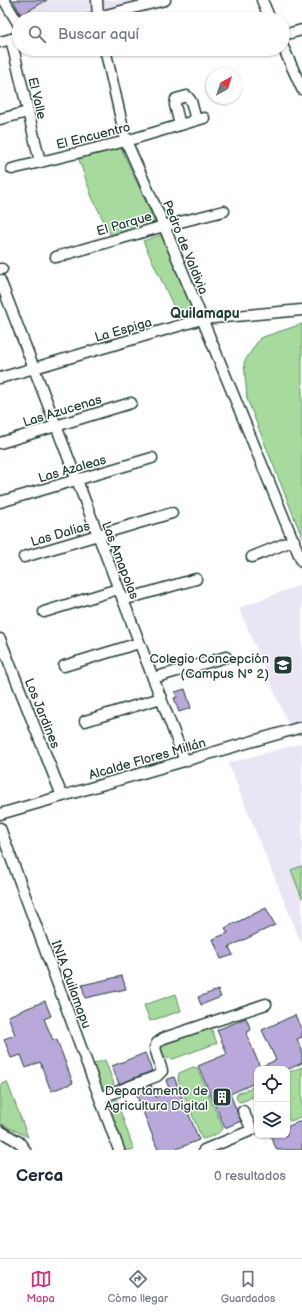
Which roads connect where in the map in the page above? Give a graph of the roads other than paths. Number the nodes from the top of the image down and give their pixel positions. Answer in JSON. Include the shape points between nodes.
{"nodes":[{"id":1,"x":4,"y":0,"type":"edge"},
{"id":2,"x":97,"y":0,"type":"edge"},
{"id":3,"x":165,"y":0,"type":"edge"},
{"id":4,"x":262,"y":0,"type":"edge"},
{"id":5,"x":96,"y":12,"type":"edge"},
{"id":6,"x":118,"y":12,"type":"edge"},
{"id":7,"x":267,"y":12,"type":"edge"},
{"id":8,"x":12,"y":13,"type":"edge"},
{"id":9,"x":302,"y":30,"type":"edge"},
{"id":10,"x":290,"y":33,"type":"edge"},
{"id":11,"x":12,"y":39,"type":"edge"},
{"id":12,"x":0,"y":42,"type":"edge"},
{"id":13,"x":18,"y":56,"type":"edge"},
{"id":14,"x":107,"y":56,"type":"edge"},
{"id":15,"x":287,"y":56,"type":"edge"},
{"id":16,"x":302,"y":89,"type":"edge"},
{"id":17,"x":28,"y":112,"type":"junction"},
{"id":18,"x":0,"y":119,"type":"edge"},
{"id":19,"x":180,"y":125,"type":"junction"},
{"id":20,"x":126,"y":141,"type":"junction"},
{"id":21,"x":40,"y":162,"type":"junction"},
{"id":22,"x":12,"y":169,"type":"dead end"},
{"id":23,"x":224,"y":211,"type":"dead end"},
{"id":24,"x":164,"y":226,"type":"junction"},
{"id":25,"x":56,"y":257,"type":"dead end"},
{"id":26,"x":0,"y":280,"type":"edge"},
{"id":27,"x":302,"y":310,"type":"edge"},
{"id":28,"x":202,"y":319,"type":"junction"},
{"id":29,"x":34,"y":368,"type":"junction"},
{"id":30,"x":0,"y":378,"type":"edge"},
{"id":31,"x":131,"y":403,"type":"dead end"},
{"id":32,"x":56,"y":426,"type":"junction"},
{"id":33,"x":0,"y":443,"type":"edge"},
{"id":34,"x":152,"y":458,"type":"dead end"},
{"id":35,"x":76,"y":480,"type":"junction"},
{"id":36,"x":0,"y":502,"type":"edge"},
{"id":37,"x":172,"y":513,"type":"dead end"},
{"id":38,"x":98,"y":535,"type":"junction"},
{"id":39,"x":294,"y":540,"type":"junction"},
{"id":40,"x":24,"y":556,"type":"dead end"},
{"id":41,"x":252,"y":557,"type":"dead end"},
{"id":42,"x":302,"y":562,"type":"edge"},
{"id":43,"x":196,"y":579,"type":"dead end"},
{"id":44,"x":118,"y":589,"type":"junction"},
{"id":45,"x":123,"y":600,"type":"junction"},
{"id":46,"x":44,"y":612,"type":"dead end"},
{"id":47,"x":0,"y":639,"type":"edge"},
{"id":48,"x":139,"y":643,"type":"junction"},
{"id":49,"x":226,"y":657,"type":"dead end"},
{"id":50,"x":64,"y":666,"type":"dead end"},
{"id":51,"x":153,"y":678,"type":"junction"},
{"id":52,"x":160,"y":698,"type":"junction"},
{"id":53,"x":85,"y":721,"type":"dead end"},
{"id":54,"x":302,"y":727,"type":"edge"},
{"id":55,"x":185,"y":761,"type":"junction"},
{"id":56,"x":62,"y":796,"type":"junction"},
{"id":57,"x":0,"y":814,"type":"edge"},
{"id":58,"x":0,"y":828,"type":"edge"},
{"id":59,"x":266,"y":1004,"type":"dead end"},
{"id":60,"x":100,"y":1098,"type":"junction"},
{"id":61,"x":243,"y":1111,"type":"dead end"},
{"id":62,"x":0,"y":1131,"type":"edge"},
{"id":63,"x":25,"y":1150,"type":"edge"},
{"id":64,"x":119,"y":1150,"type":"edge"},
{"id":65,"x":204,"y":1150,"type":"edge"}],
"edges":[{"from":1,"to":8,"type":"street"},
{"from":2,"to":5,"type":"street"},
{"from":3,"to":6,"type":"street"},
{"from":4,"to":7,"type":"street"},
{"from":9,"to":10,"type":"street"},
{"from":11,"to":12,"type":"street"},
{"from":13,"to":17,"type":"street","name":"El Valle"},
{"from":14,"to":20,"type":"street","name":"Pedro de Valdivia"},
{"from":15,"to":16,"type":"street"},
{"from":17,"to":18,"type":"street"},
{"from":17,"to":21,"type":"street","name":"El Valle"},
{"from":19,"to":19,"type":"street","name":"El Encuentro","via":[[176,99],[187,96],[200,119]]},
{"from":19,"to":20,"type":"street","name":"El Encuentro"},
{"from":20,"to":21,"type":"street","name":"El Encuentro"},
{"from":20,"to":24,"type":"street","name":"Pedro de Valdivia"},
{"from":21,"to":22,"type":"street","name":"El Encuentro"},
{"from":23,"to":24,"type":"street","name":"El Parque"},
{"from":24,"to":25,"type":"street","name":"El Parque"},
{"from":24,"to":28,"type":"street","name":"Pedro de Valdivia"},
{"from":26,"to":29,"type":"street","name":"Las Amapolas"},
{"from":27,"to":28,"type":"street","name":"La Espiga"},
{"from":28,"to":29,"type":"street","name":"La Espiga"},
{"from":28,"to":39,"type":"street","name":"Pedro de Valdivia"},
{"from":29,"to":30,"type":"street","name":"La Espiga"},
{"from":29,"to":32,"type":"street","name":"Las Amapolas"},
{"from":31,"to":32,"type":"street","name":"Las Azucenas"},
{"from":32,"to":33,"type":"street","name":"Las Azucenas"},
{"from":32,"to":35,"type":"street","name":"Las Amapolas"},
{"from":34,"to":35,"type":"street","name":"Las Azaleas"},
{"from":35,"to":36,"type":"street","name":"Las Azaleas"},
{"from":35,"to":38,"type":"street","name":"Las Amapolas"},
{"from":37,"to":38,"type":"street","name":"Las Dalias"},
{"from":38,"to":40,"type":"street","name":"Las Dalias"},
{"from":38,"to":44,"type":"street","name":"Las Amapolas"},
{"from":39,"to":41,"type":"street"},
{"from":39,"to":42,"type":"street","name":"Pedro de Valdivia"},
{"from":43,"to":45,"type":"street"},
{"from":44,"to":45,"type":"street","name":"Las Amapolas"},
{"from":44,"to":46,"type":"street"},
{"from":45,"to":48,"type":"street","name":"Las Amapolas"},
{"from":47,"to":56,"type":"street","name":"Los Jardines"},
{"from":48,"to":50,"type":"street"},
{"from":48,"to":51,"type":"street","name":"Las Amapolas"},
{"from":49,"to":51,"type":"street"},
{"from":51,"to":52,"type":"street","name":"Las Amapolas"},
{"from":52,"to":53,"type":"street"},
{"from":52,"to":55,"type":"street","name":"Las Amapolas"},
{"from":54,"to":55,"type":"street","name":"Alcalde Flores Millán"},
{"from":55,"to":56,"type":"street","name":"Alcalde Flores Millán"},
{"from":56,"to":57,"type":"street","name":"Alcalde Flores Millán"},
{"from":58,"to":60,"type":"street","name":"INIA Quilamapu"},
{"from":59,"to":60,"type":"street","via":[[164,1038],[155,1048],[162,1071],[157,1076]]},
{"from":60,"to":64,"type":"street","name":"INIA Quilamapu"},
{"from":61,"to":65,"type":"street","via":[[252,1130]]},
{"from":62,"to":63,"type":"street","via":[[19,1142]]}]}
